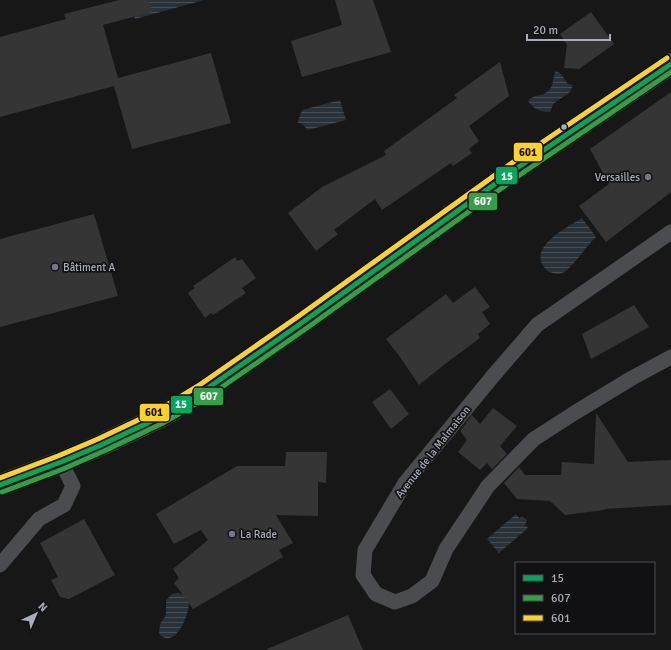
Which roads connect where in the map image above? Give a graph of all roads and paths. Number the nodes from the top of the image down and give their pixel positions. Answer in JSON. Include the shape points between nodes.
{"nodes":[{"id":1,"x":671,"y":64,"type":"edge"},
{"id":2,"x":671,"y":232,"type":"edge"},
{"id":3,"x":671,"y":357,"type":"edge"},
{"id":4,"x":61,"y":462,"type":"junction"},
{"id":5,"x":0,"y":485,"type":"edge"},
{"id":6,"x":0,"y":566,"type":"edge"}],
"edges":[{"from":1,"to":4,"type":"main road","via":[[520,166],[202,392],[160,416]]},
{"from":2,"to":3,"type":"lane","name":"Avenue de la Malmaison","via":[[537,325],[405,483],[365,550],[362,575],[376,594],[395,602],[412,596],[432,581],[446,549],[488,486],[534,439],[632,378]]},
{"from":4,"to":5,"type":"main road"},
{"from":4,"to":6,"type":"lane","via":[[74,486],[64,505],[40,519]]}]}
